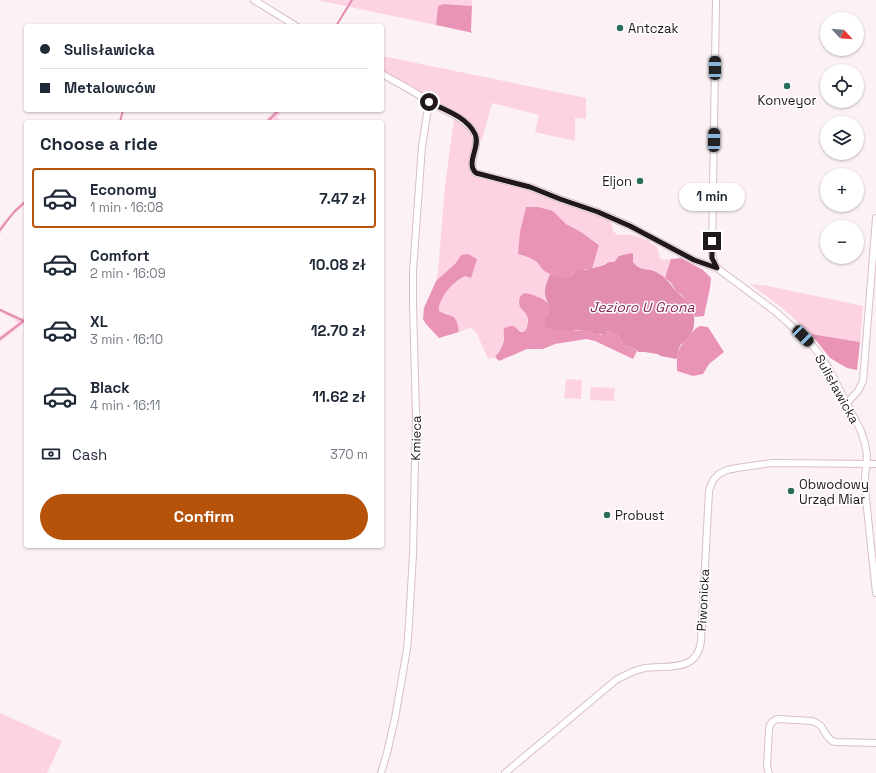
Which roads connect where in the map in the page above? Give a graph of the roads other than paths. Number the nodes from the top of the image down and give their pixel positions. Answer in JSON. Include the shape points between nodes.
{"nodes":[{"id":1,"x":254,"y":0,"type":"edge"},
{"id":2,"x":716,"y":0,"type":"edge"},
{"id":3,"x":293,"y":24,"type":"edge"},
{"id":4,"x":384,"y":75,"type":"edge"},
{"id":5,"x":429,"y":102,"type":"junction"},
{"id":6,"x":876,"y":218,"type":"edge"},
{"id":7,"x":717,"y":268,"type":"junction"},
{"id":8,"x":847,"y":402,"type":"junction"},
{"id":9,"x":866,"y":463,"type":"junction"},
{"id":10,"x":876,"y":464,"type":"edge"},
{"id":11,"x":876,"y":593,"type":"edge"},
{"id":12,"x":876,"y":743,"type":"edge"},
{"id":13,"x":382,"y":773,"type":"edge"},
{"id":14,"x":506,"y":773,"type":"edge"},
{"id":15,"x":769,"y":773,"type":"edge"}],
"edges":[{"from":1,"to":3,"type":"street"},
{"from":2,"to":7,"type":"street","via":[[712,253]]},
{"from":4,"to":5,"type":"street","name":"Sulisławicka"},
{"from":5,"to":7,"type":"street","name":"Sulisławicka","via":[[459,118],[474,133],[477,142],[472,168],[476,173],[530,187],[598,212],[694,260]]},
{"from":5,"to":13,"type":"street","name":"Kmieca","via":[[422,146],[413,271],[416,415],[410,610],[400,694]]},
{"from":6,"to":8,"type":"street","via":[[863,381],[858,391]]},
{"from":7,"to":8,"type":"street","name":"Sulisławicka","via":[[776,312],[811,344],[829,369]]},
{"from":8,"to":9,"type":"street","name":"Sulisławicka","via":[[863,438]]},
{"from":9,"to":10,"type":"street","name":"Piwonicka"},
{"from":9,"to":11,"type":"street","name":"Sulisławicka","via":[[865,489]]},
{"from":9,"to":14,"type":"street","name":"Piwonicka","via":[[772,463],[727,470],[719,474],[709,491],[701,641],[695,657],[685,664],[635,671],[616,680]]},
{"from":12,"to":15,"type":"street","via":[[836,742],[829,739],[821,726],[815,722],[775,720],[769,729]]}]}
